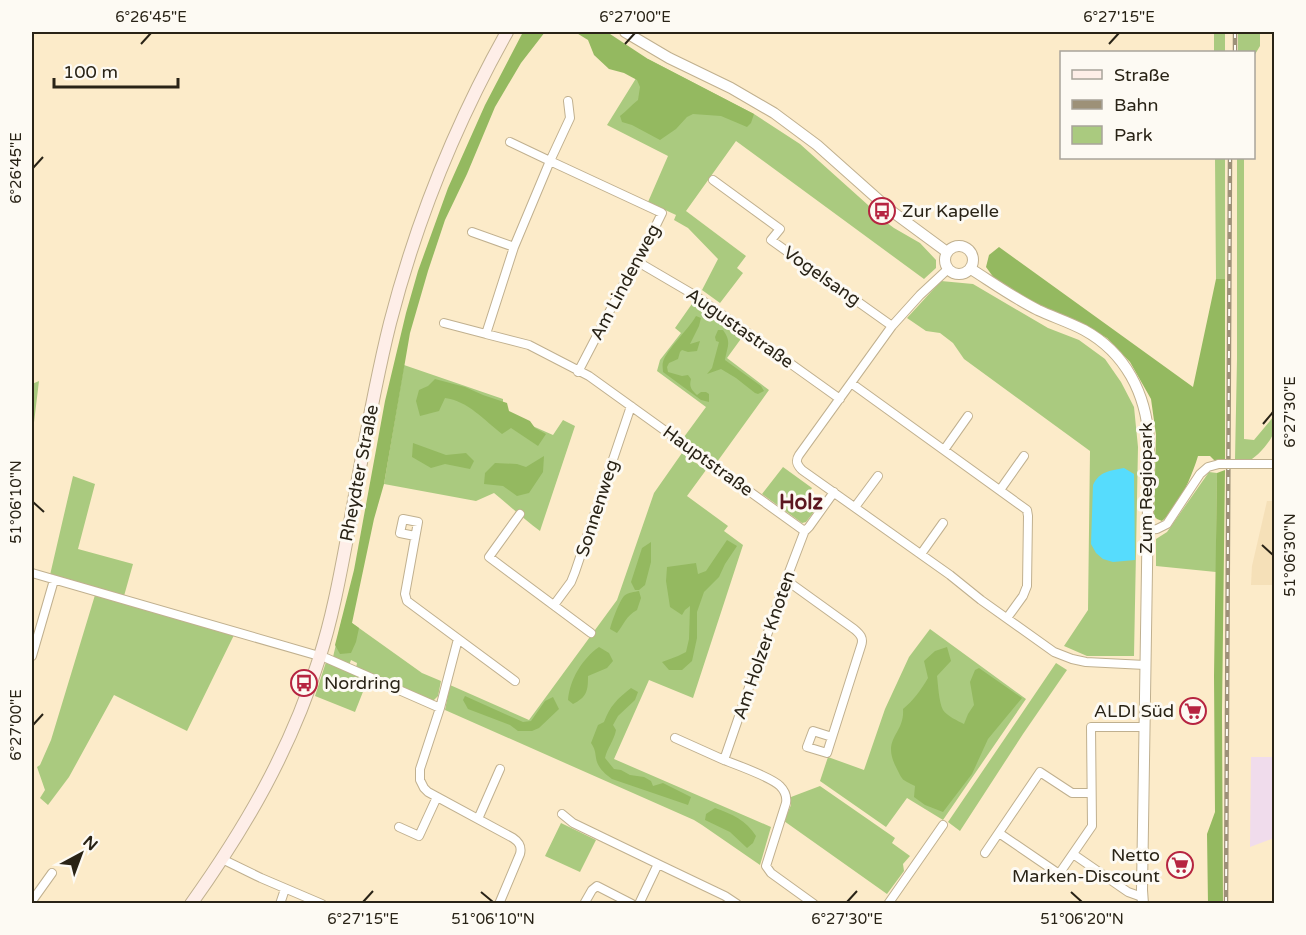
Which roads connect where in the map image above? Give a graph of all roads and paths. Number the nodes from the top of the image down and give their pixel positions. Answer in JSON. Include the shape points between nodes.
{"nodes":[{"id":1,"x":507,"y":32,"type":"edge"},
{"id":2,"x":625,"y":32,"type":"edge"},
{"id":3,"x":568,"y":101,"type":"dead end"},
{"id":4,"x":510,"y":142,"type":"dead end"},
{"id":5,"x":550,"y":161,"type":"junction"},
{"id":6,"x":713,"y":180,"type":"dead end"},
{"id":7,"x":472,"y":232,"type":"dead end"},
{"id":8,"x":514,"y":247,"type":"junction"},
{"id":9,"x":947,"y":252,"type":"junction"},
{"id":10,"x":638,"y":262,"type":"junction"},
{"id":11,"x":971,"y":268,"type":"junction"},
{"id":12,"x":948,"y":269,"type":"junction"},
{"id":13,"x":444,"y":323,"type":"dead end"},
{"id":14,"x":892,"y":326,"type":"junction"},
{"id":15,"x":486,"y":334,"type":"junction"},
{"id":16,"x":578,"y":372,"type":"junction"},
{"id":17,"x":851,"y":383,"type":"junction"},
{"id":18,"x":840,"y":399,"type":"junction"},
{"id":19,"x":631,"y":406,"type":"junction"},
{"id":20,"x":968,"y":416,"type":"dead end"},
{"id":21,"x":944,"y":450,"type":"junction"},
{"id":22,"x":1024,"y":456,"type":"dead end"},
{"id":23,"x":1275,"y":464,"type":"edge"},
{"id":24,"x":878,"y":476,"type":"dead end"},
{"id":25,"x":1000,"y":490,"type":"junction"},
{"id":26,"x":834,"y":492,"type":"junction"},
{"id":27,"x":855,"y":507,"type":"junction"},
{"id":28,"x":520,"y":514,"type":"dead end"},
{"id":29,"x":943,"y":523,"type":"dead end"},
{"id":30,"x":805,"y":530,"type":"junction"},
{"id":31,"x":1147,"y":530,"type":"junction"},
{"id":32,"x":415,"y":536,"type":"dead end"},
{"id":33,"x":921,"y":554,"type":"junction"},
{"id":34,"x":32,"y":573,"type":"edge"},
{"id":35,"x":54,"y":580,"type":"junction"},
{"id":36,"x":786,"y":580,"type":"junction"},
{"id":37,"x":554,"y":605,"type":"junction"},
{"id":38,"x":1007,"y":618,"type":"junction"},
{"id":39,"x":591,"y":633,"type":"dead end"},
{"id":40,"x":458,"y":639,"type":"junction"},
{"id":41,"x":32,"y":656,"type":"edge"},
{"id":42,"x":320,"y":656,"type":"junction"},
{"id":43,"x":1145,"y":665,"type":"junction"},
{"id":44,"x":515,"y":681,"type":"dead end"},
{"id":45,"x":440,"y":708,"type":"junction"},
{"id":46,"x":1144,"y":727,"type":"junction"},
{"id":47,"x":832,"y":737,"type":"dead end"},
{"id":48,"x":675,"y":738,"type":"dead end"},
{"id":49,"x":724,"y":759,"type":"junction"},
{"id":50,"x":500,"y":769,"type":"dead end"},
{"id":51,"x":1091,"y":793,"type":"junction"},
{"id":52,"x":437,"y":797,"type":"junction"},
{"id":53,"x":562,"y":814,"type":"dead end"},
{"id":54,"x":478,"y":819,"type":"junction"},
{"id":55,"x":944,"y":825,"type":"dead end"},
{"id":56,"x":399,"y":827,"type":"dead end"},
{"id":57,"x":999,"y":833,"type":"junction"},
{"id":58,"x":985,"y":853,"type":"dead end"},
{"id":59,"x":1073,"y":854,"type":"junction"},
{"id":60,"x":222,"y":859,"type":"junction"},
{"id":61,"x":658,"y":864,"type":"junction"},
{"id":62,"x":52,"y":873,"type":"dead end"},
{"id":63,"x":285,"y":889,"type":"junction"},
{"id":64,"x":1143,"y":900,"type":"edge"},
{"id":65,"x":32,"y":901,"type":"edge"},
{"id":66,"x":191,"y":903,"type":"edge"},
{"id":67,"x":280,"y":903,"type":"edge"},
{"id":68,"x":322,"y":903,"type":"edge"},
{"id":69,"x":499,"y":903,"type":"edge"},
{"id":70,"x":584,"y":903,"type":"edge"},
{"id":71,"x":632,"y":903,"type":"edge"},
{"id":72,"x":639,"y":903,"type":"edge"},
{"id":73,"x":737,"y":903,"type":"edge"},
{"id":74,"x":814,"y":903,"type":"edge"},
{"id":75,"x":888,"y":903,"type":"edge"}],
"edges":[{"from":1,"to":42,"type":"main road","name":"Rheydter Straße","via":[[448,153],[404,273],[381,363],[340,575]]},
{"from":2,"to":9,"type":"street","via":[[774,113]]},
{"from":3,"to":5,"type":"street","via":[[570,118]]},
{"from":4,"to":5,"type":"street","name":"Am Lindenweg"},
{"from":5,"to":8,"type":"street"},
{"from":5,"to":10,"type":"street","name":"Am Lindenweg","via":[[662,213]]},
{"from":6,"to":14,"type":"street","name":"Vogelsang","via":[[780,229],[771,240]]},
{"from":7,"to":8,"type":"street"},
{"from":8,"to":15,"type":"street"},
{"from":9,"to":11,"type":"street","via":[[957,246],[966,247],[974,258]]},
{"from":9,"to":12,"type":"street"},
{"from":10,"to":16,"type":"street","name":"Am Lindenweg"},
{"from":10,"to":18,"type":"street","name":"Augustastraße","via":[[696,296]]},
{"from":11,"to":12,"type":"street","via":[[958,274]]},
{"from":11,"to":31,"type":"street","name":"Zum Regiopark","via":[[1028,305],[1090,334],[1128,370],[1141,395],[1148,427]]},
{"from":12,"to":14,"type":"street"},
{"from":13,"to":15,"type":"street"},
{"from":14,"to":17,"type":"street"},
{"from":15,"to":16,"type":"street","via":[[529,345]]},
{"from":16,"to":19,"type":"street","name":"Hauptstraße"},
{"from":17,"to":18,"type":"street"},
{"from":17,"to":21,"type":"street"},
{"from":18,"to":26,"type":"street","via":[[796,460],[802,470]]},
{"from":19,"to":30,"type":"street","name":"Hauptstraße"},
{"from":19,"to":37,"type":"street","name":"Sonnenweg","via":[[576,572]]},
{"from":20,"to":21,"type":"street"},
{"from":21,"to":25,"type":"street"},
{"from":22,"to":25,"type":"street"},
{"from":23,"to":31,"type":"street","bridge":true,"via":[[1208,467],[1167,524]]},
{"from":24,"to":27,"type":"street"},
{"from":25,"to":38,"type":"street","via":[[1024,507],[1028,516],[1027,587]]},
{"from":26,"to":27,"type":"street"},
{"from":26,"to":30,"type":"street"},
{"from":27,"to":33,"type":"street"},
{"from":28,"to":37,"type":"street","via":[[489,557]]},
{"from":29,"to":33,"type":"street"},
{"from":30,"to":36,"type":"street","name":"Am Holzer Knoten"},
{"from":31,"to":43,"type":"street","name":"Zum Regiopark"},
{"from":32,"to":40,"type":"street","via":[[406,599]]},
{"from":33,"to":38,"type":"street"},
{"from":34,"to":35,"type":"street"},
{"from":35,"to":41,"type":"street"},
{"from":35,"to":42,"type":"street"},
{"from":36,"to":47,"type":"street","via":[[862,638]]},
{"from":36,"to":49,"type":"street","name":"Am Holzer Knoten"},
{"from":37,"to":39,"type":"street"},
{"from":38,"to":43,"type":"street","via":[[1048,649],[1072,660]]},
{"from":40,"to":44,"type":"street"},
{"from":40,"to":45,"type":"street"},
{"from":42,"to":45,"type":"street"},
{"from":42,"to":60,"type":"main road","name":"Rheydter Straße","via":[[278,764]]},
{"from":43,"to":46,"type":"street","name":"Zum Regiopark"},
{"from":45,"to":52,"type":"street","via":[[419,773],[424,788]]},
{"from":46,"to":51,"type":"street","via":[[1091,727]]},
{"from":46,"to":64,"type":"street","name":"Zum Regiopark"},
{"from":48,"to":49,"type":"street"},
{"from":49,"to":74,"type":"street","via":[[781,786],[786,803],[766,867]]},
{"from":50,"to":54,"type":"street"},
{"from":51,"to":57,"type":"street","via":[[1072,793],[1040,772]]},
{"from":51,"to":59,"type":"street","via":[[1092,826]]},
{"from":52,"to":54,"type":"street"},
{"from":52,"to":56,"type":"street","via":[[419,836]]},
{"from":53,"to":61,"type":"street","via":[[573,824]]},
{"from":54,"to":69,"type":"street","via":[[513,838],[521,847]]},
{"from":55,"to":75,"type":"street"},
{"from":57,"to":58,"type":"street"},
{"from":57,"to":59,"type":"street","via":[[1059,874]]},
{"from":59,"to":64,"type":"street","name":"Zum Regiopark"},
{"from":60,"to":63,"type":"street"},
{"from":60,"to":66,"type":"main road","name":"Rheydter Straße"},
{"from":61,"to":72,"type":"street"},
{"from":61,"to":73,"type":"street"},
{"from":62,"to":65,"type":"street"},
{"from":63,"to":67,"type":"street"},
{"from":63,"to":68,"type":"street"},
{"from":70,"to":71,"type":"street","via":[[597,886]]}]}
